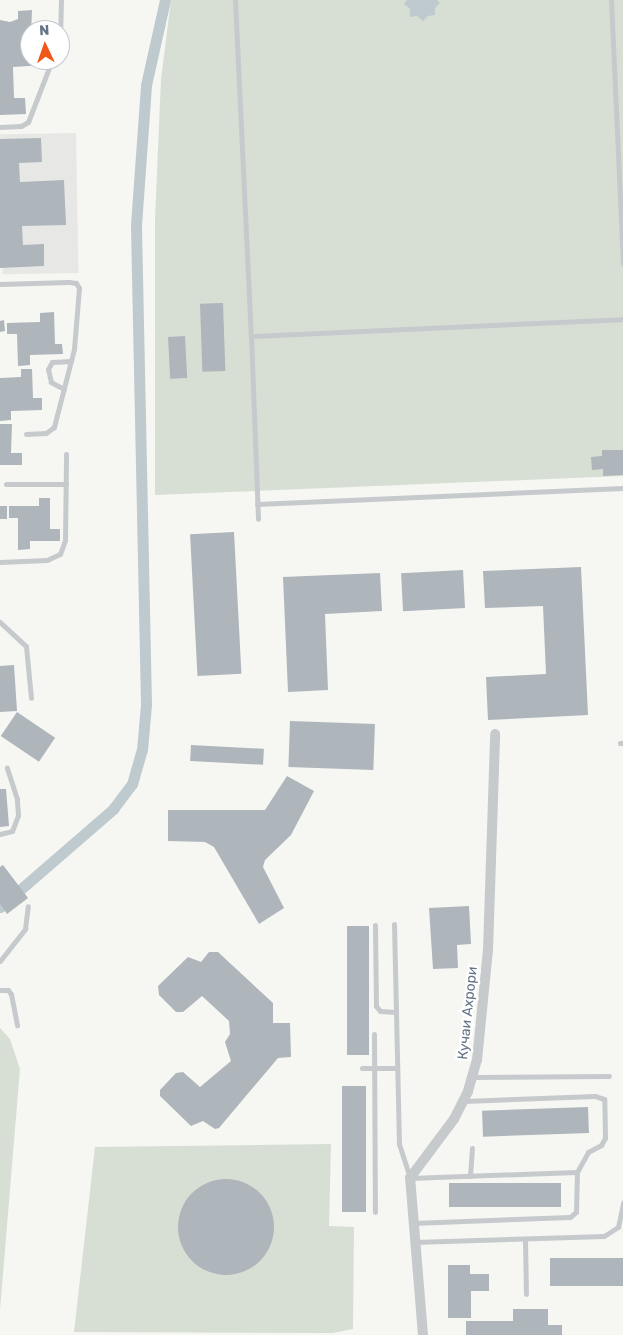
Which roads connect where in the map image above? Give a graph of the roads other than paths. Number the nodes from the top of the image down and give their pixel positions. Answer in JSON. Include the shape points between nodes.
{"nodes":[{"id":1,"x":61,"y":0,"type":"edge"},
{"id":2,"x":235,"y":0,"type":"edge"},
{"id":3,"x":610,"y":0,"type":"edge"},
{"id":4,"x":60,"y":20,"type":"edge"},
{"id":5,"x":48,"y":70,"type":"edge"},
{"id":6,"x":0,"y":127,"type":"edge"},
{"id":7,"x":623,"y":264,"type":"edge"},
{"id":8,"x":0,"y":284,"type":"edge"},
{"id":9,"x":623,"y":319,"type":"edge"},
{"id":10,"x":251,"y":336,"type":"junction"},
{"id":11,"x":71,"y":361,"type":"junction"},
{"id":12,"x":64,"y":389,"type":"junction"},
{"id":13,"x":26,"y":434,"type":"dead end"},
{"id":14,"x":66,"y":454,"type":"dead end"},
{"id":15,"x":6,"y":484,"type":"dead end"},
{"id":16,"x":66,"y":484,"type":"junction"},
{"id":17,"x":623,"y":488,"type":"edge"},
{"id":18,"x":257,"y":504,"type":"junction"},
{"id":19,"x":258,"y":519,"type":"dead end"},
{"id":20,"x":0,"y":562,"type":"edge"},
{"id":21,"x":0,"y":622,"type":"edge"},
{"id":22,"x":31,"y":698,"type":"dead end"},
{"id":23,"x":495,"y":734,"type":"dead end"},
{"id":24,"x":7,"y":768,"type":"dead end"},
{"id":25,"x":0,"y":834,"type":"edge"},
{"id":26,"x":28,"y":906,"type":"dead end"},
{"id":27,"x":394,"y":924,"type":"dead end"},
{"id":28,"x":375,"y":925,"type":"dead end"},
{"id":29,"x":0,"y":961,"type":"edge"},
{"id":30,"x":0,"y":990,"type":"edge"},
{"id":31,"x":396,"y":1012,"type":"junction"},
{"id":32,"x":17,"y":1025,"type":"dead end"},
{"id":33,"x":374,"y":1034,"type":"dead end"},
{"id":34,"x":362,"y":1068,"type":"dead end"},
{"id":35,"x":374,"y":1068,"type":"junction"},
{"id":36,"x":397,"y":1068,"type":"junction"},
{"id":37,"x":609,"y":1076,"type":"dead end"},
{"id":38,"x":473,"y":1078,"type":"junction"},
{"id":39,"x":464,"y":1100,"type":"junction"},
{"id":40,"x":472,"y":1148,"type":"dead end"},
{"id":41,"x":576,"y":1172,"type":"junction"},
{"id":42,"x":470,"y":1176,"type":"junction"},
{"id":43,"x":410,"y":1178,"type":"junction"},
{"id":44,"x":623,"y":1203,"type":"edge"},
{"id":45,"x":376,"y":1212,"type":"dead end"},
{"id":46,"x":412,"y":1223,"type":"junction"},
{"id":47,"x":525,"y":1239,"type":"junction"},
{"id":48,"x":414,"y":1242,"type":"junction"},
{"id":49,"x":526,"y":1294,"type":"dead end"},
{"id":50,"x":423,"y":1335,"type":"edge"}],
"edges":[{"from":1,"to":4,"type":"lane"},
{"from":2,"to":10,"type":"lane"},
{"from":3,"to":7,"type":"lane"},
{"from":5,"to":6,"type":"lane","via":[[28,122],[21,126]]},
{"from":8,"to":11,"type":"lane","via":[[76,283],[79,293]]},
{"from":9,"to":10,"type":"lane"},
{"from":10,"to":18,"type":"lane"},
{"from":11,"to":12,"type":"lane"},
{"from":11,"to":12,"type":"lane","via":[[52,362],[48,369],[51,382]]},
{"from":12,"to":13,"type":"lane","via":[[53,429]]},
{"from":14,"to":16,"type":"lane"},
{"from":15,"to":16,"type":"lane"},
{"from":16,"to":20,"type":"lane","via":[[65,540],[60,554],[47,560]]},
{"from":17,"to":18,"type":"lane"},
{"from":18,"to":19,"type":"lane"},
{"from":21,"to":22,"type":"lane","via":[[26,646]]},
{"from":23,"to":38,"type":"street","name":"Кучаи Ахрори","via":[[486,988]]},
{"from":24,"to":25,"type":"lane","via":[[18,815],[12,831]]},
{"from":26,"to":29,"type":"lane","via":[[21,936]]},
{"from":27,"to":31,"type":"lane"},
{"from":28,"to":31,"type":"lane","via":[[376,1006],[380,1011]]},
{"from":30,"to":32,"type":"lane","via":[[8,990],[11,994]]},
{"from":31,"to":36,"type":"lane"},
{"from":33,"to":35,"type":"lane"},
{"from":34,"to":35,"type":"lane"},
{"from":35,"to":36,"type":"lane"},
{"from":35,"to":45,"type":"lane"},
{"from":36,"to":43,"type":"lane","via":[[399,1144]]},
{"from":37,"to":38,"type":"lane"},
{"from":38,"to":39,"type":"street","name":"Кучаи Ахрори"},
{"from":39,"to":41,"type":"lane","via":[[602,1098],[605,1103],[605,1138],[601,1145],[588,1152]]},
{"from":39,"to":43,"type":"street","name":"Кучаи Ахрори","via":[[438,1143]]},
{"from":40,"to":42,"type":"lane"},
{"from":41,"to":42,"type":"lane"},
{"from":41,"to":46,"type":"lane","via":[[577,1208],[570,1217]]},
{"from":42,"to":43,"type":"lane"},
{"from":43,"to":46,"type":"street"},
{"from":44,"to":47,"type":"lane","via":[[618,1227],[610,1235]]},
{"from":46,"to":48,"type":"street"},
{"from":47,"to":48,"type":"lane"},
{"from":47,"to":49,"type":"lane"},
{"from":48,"to":50,"type":"street"}]}
